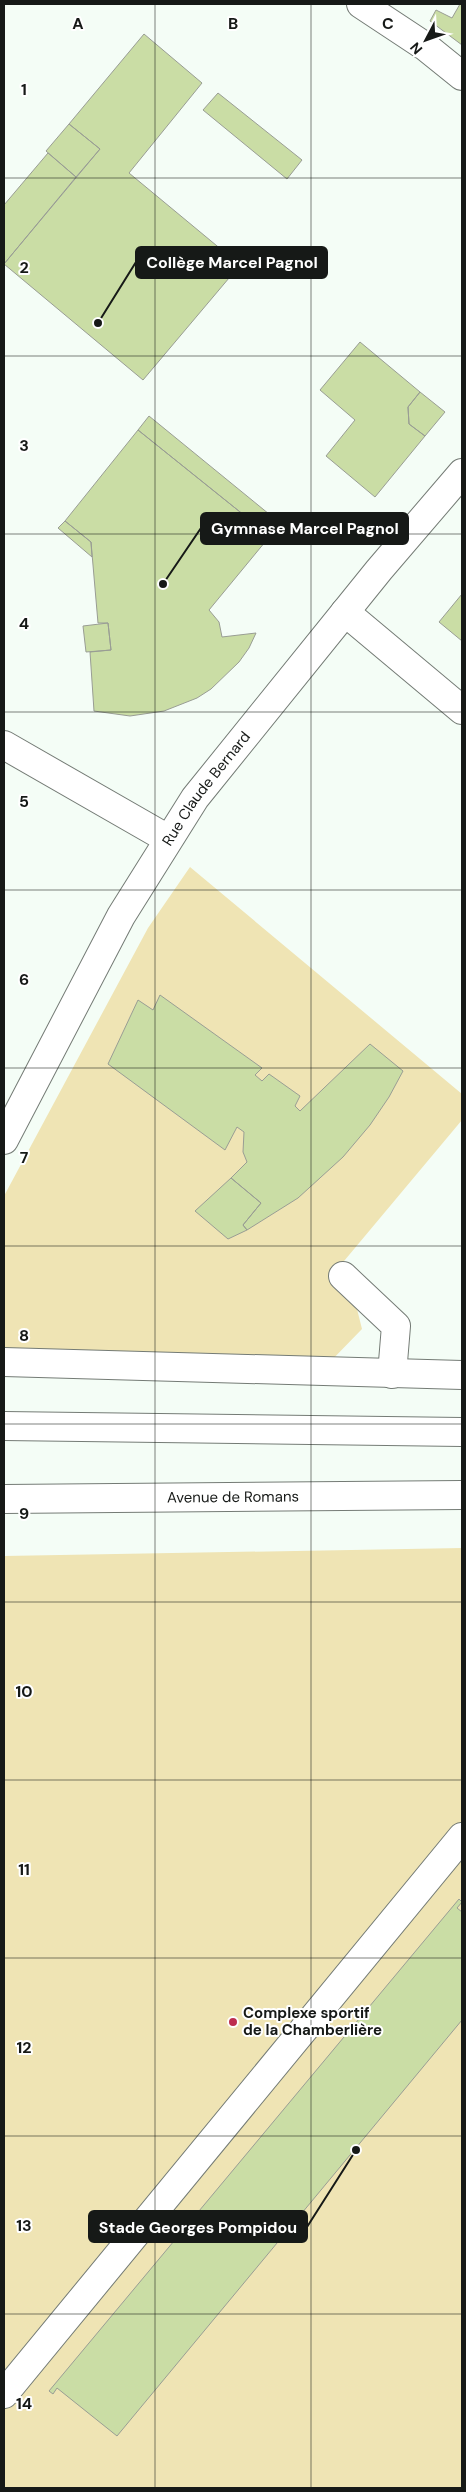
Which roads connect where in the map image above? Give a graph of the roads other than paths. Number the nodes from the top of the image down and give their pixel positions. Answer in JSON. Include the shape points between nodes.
{"nodes":[{"id":1,"x":361,"y":4,"type":"edge"},
{"id":2,"x":462,"y":76,"type":"edge"},
{"id":3,"x":462,"y":474,"type":"edge"},
{"id":4,"x":345,"y":612,"type":"junction"},
{"id":5,"x":462,"y":710,"type":"edge"},
{"id":6,"x":4,"y":745,"type":"edge"},
{"id":7,"x":168,"y":839,"type":"junction"},
{"id":8,"x":4,"y":1140,"type":"edge"},
{"id":9,"x":343,"y":1276,"type":"dead end"},
{"id":10,"x":4,"y":1362,"type":"edge"},
{"id":11,"x":392,"y":1374,"type":"junction"},
{"id":12,"x":462,"y":1376,"type":"edge"},
{"id":13,"x":4,"y":1426,"type":"edge"},
{"id":14,"x":462,"y":1432,"type":"edge"},
{"id":15,"x":462,"y":1495,"type":"edge"},
{"id":16,"x":4,"y":1499,"type":"edge"},
{"id":17,"x":462,"y":1837,"type":"edge"},
{"id":18,"x":4,"y":2394,"type":"edge"}],
"edges":[{"from":1,"to":2,"type":"street","via":[[426,47]]},
{"from":3,"to":4,"type":"street","name":"Rue Claude Bernard"},
{"from":4,"to":5,"type":"street"},
{"from":4,"to":7,"type":"street","name":"Rue Claude Bernard","via":[[196,798]]},
{"from":6,"to":7,"type":"street"},
{"from":7,"to":8,"type":"street","name":"Rue Claude Bernard","via":[[121,916]]},
{"from":9,"to":11,"type":"street","via":[[396,1326]]},
{"from":10,"to":11,"type":"street"},
{"from":11,"to":12,"type":"street"},
{"from":13,"to":14,"type":"street"},
{"from":15,"to":16,"type":"street","name":"Avenue de Romans"},
{"from":17,"to":18,"type":"street"}]}
